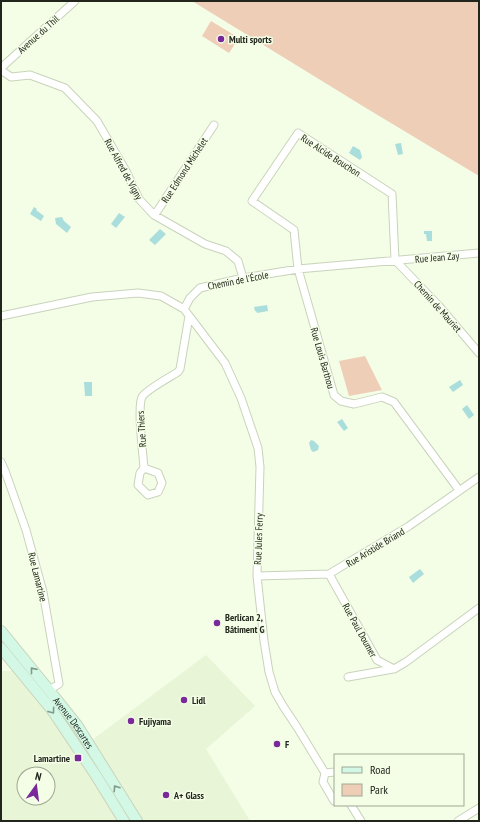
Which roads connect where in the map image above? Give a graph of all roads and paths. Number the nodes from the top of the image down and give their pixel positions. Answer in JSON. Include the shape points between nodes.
{"nodes":[{"id":1,"x":75,"y":1,"type":"edge"},
{"id":2,"x":1,"y":69,"type":"edge"},
{"id":3,"x":214,"y":125,"type":"dead end"},
{"id":4,"x":154,"y":215,"type":"junction"},
{"id":5,"x":479,"y":253,"type":"edge"},
{"id":6,"x":395,"y":260,"type":"junction"},
{"id":7,"x":298,"y":269,"type":"junction"},
{"id":8,"x":243,"y":278,"type":"junction"},
{"id":9,"x":184,"y":309,"type":"junction"},
{"id":10,"x":1,"y":316,"type":"edge"},
{"id":11,"x":189,"y":316,"type":"junction"},
{"id":12,"x":479,"y":353,"type":"edge"},
{"id":13,"x":1,"y":462,"type":"edge"},
{"id":14,"x":144,"y":468,"type":"dead end"},
{"id":15,"x":479,"y":477,"type":"edge"},
{"id":16,"x":459,"y":490,"type":"junction"},
{"id":17,"x":329,"y":574,"type":"junction"},
{"id":18,"x":257,"y":576,"type":"junction"},
{"id":19,"x":479,"y":608,"type":"edge"},
{"id":20,"x":1,"y":632,"type":"edge"},
{"id":21,"x":1,"y":648,"type":"edge"},
{"id":22,"x":394,"y":669,"type":"junction"},
{"id":23,"x":348,"y":677,"type":"dead end"},
{"id":24,"x":50,"y":690,"type":"junction"},
{"id":25,"x":334,"y":772,"type":"edge"},
{"id":26,"x":325,"y":773,"type":"junction"},
{"id":27,"x":334,"y":801,"type":"edge"},
{"id":28,"x":352,"y":806,"type":"edge"},
{"id":29,"x":479,"y":808,"type":"edge"},
{"id":30,"x":124,"y":821,"type":"edge"},
{"id":31,"x":137,"y":821,"type":"edge"},
{"id":32,"x":361,"y":821,"type":"edge"},
{"id":33,"x":458,"y":821,"type":"edge"}],
"edges":[{"from":1,"to":2,"type":"street","name":"Avenue du Thil"},
{"from":2,"to":4,"type":"street","name":"Rue Alfred de Vigny","via":[[11,77],[30,75],[65,88],[97,121],[139,199]]},
{"from":3,"to":4,"type":"street","name":"Rue Edmond Michelet"},
{"from":4,"to":8,"type":"street","name":"Rue Alfred de Vigny","via":[[205,244],[226,251],[238,261]]},
{"from":5,"to":6,"type":"street","name":"Rue Jean Zay"},
{"from":6,"to":7,"type":"street","name":"Chemin de l'École"},
{"from":6,"to":7,"type":"street","name":"Rue Alcide Bouchon","via":[[392,194],[298,133],[252,201],[294,230]]},
{"from":6,"to":12,"type":"street","name":"Chemin de Mauriet"},
{"from":7,"to":8,"type":"street","name":"Chemin de l'École"},
{"from":7,"to":16,"type":"street","name":"Rue Louis Barthou","via":[[334,394],[341,401],[354,404],[382,398],[394,402]]},
{"from":8,"to":9,"type":"street","name":"Chemin de l'École","via":[[200,288]]},
{"from":9,"to":10,"type":"street","via":[[161,296],[138,293],[92,297]]},
{"from":9,"to":11,"type":"street","name":"Rue Jules Ferry"},
{"from":11,"to":14,"type":"street","name":"Rue Thiers","via":[[180,369],[143,396],[140,407]]},
{"from":11,"to":18,"type":"street","name":"Rue Jules Ferry","via":[[225,362],[241,398],[258,448],[260,467]]},
{"from":13,"to":24,"type":"street","name":"Rue Lamartine","via":[[26,530],[43,592],[59,684]]},
{"from":15,"to":16,"type":"street","name":"Rue Aristide Briand"},
{"from":16,"to":17,"type":"street","name":"Rue Aristide Briand","via":[[409,526]]},
{"from":17,"to":18,"type":"street","name":"Rue Aristide Briand"},
{"from":17,"to":22,"type":"street","name":"Rue Paul Doumer","via":[[377,660]]},
{"from":18,"to":26,"type":"street","name":"Rue Jules Ferry","via":[[269,672],[283,706]]},
{"from":19,"to":22,"type":"street"},
{"from":24,"to":20,"type":"main road","name":"Avenue Descartes","one_way":true},
{"from":21,"to":30,"type":"main road","name":"Avenue Descartes","one_way":true,"via":[[52,710]]},
{"from":22,"to":23,"type":"street"},
{"from":31,"to":24,"type":"main road","name":"Avenue Descartes","one_way":true,"via":[[76,725]]},
{"from":25,"to":26,"type":"street"},
{"from":26,"to":27,"type":"street","name":"Rue Jules Ferry","via":[[323,782]]},
{"from":28,"to":32,"type":"street"},
{"from":29,"to":33,"type":"street"}]}
